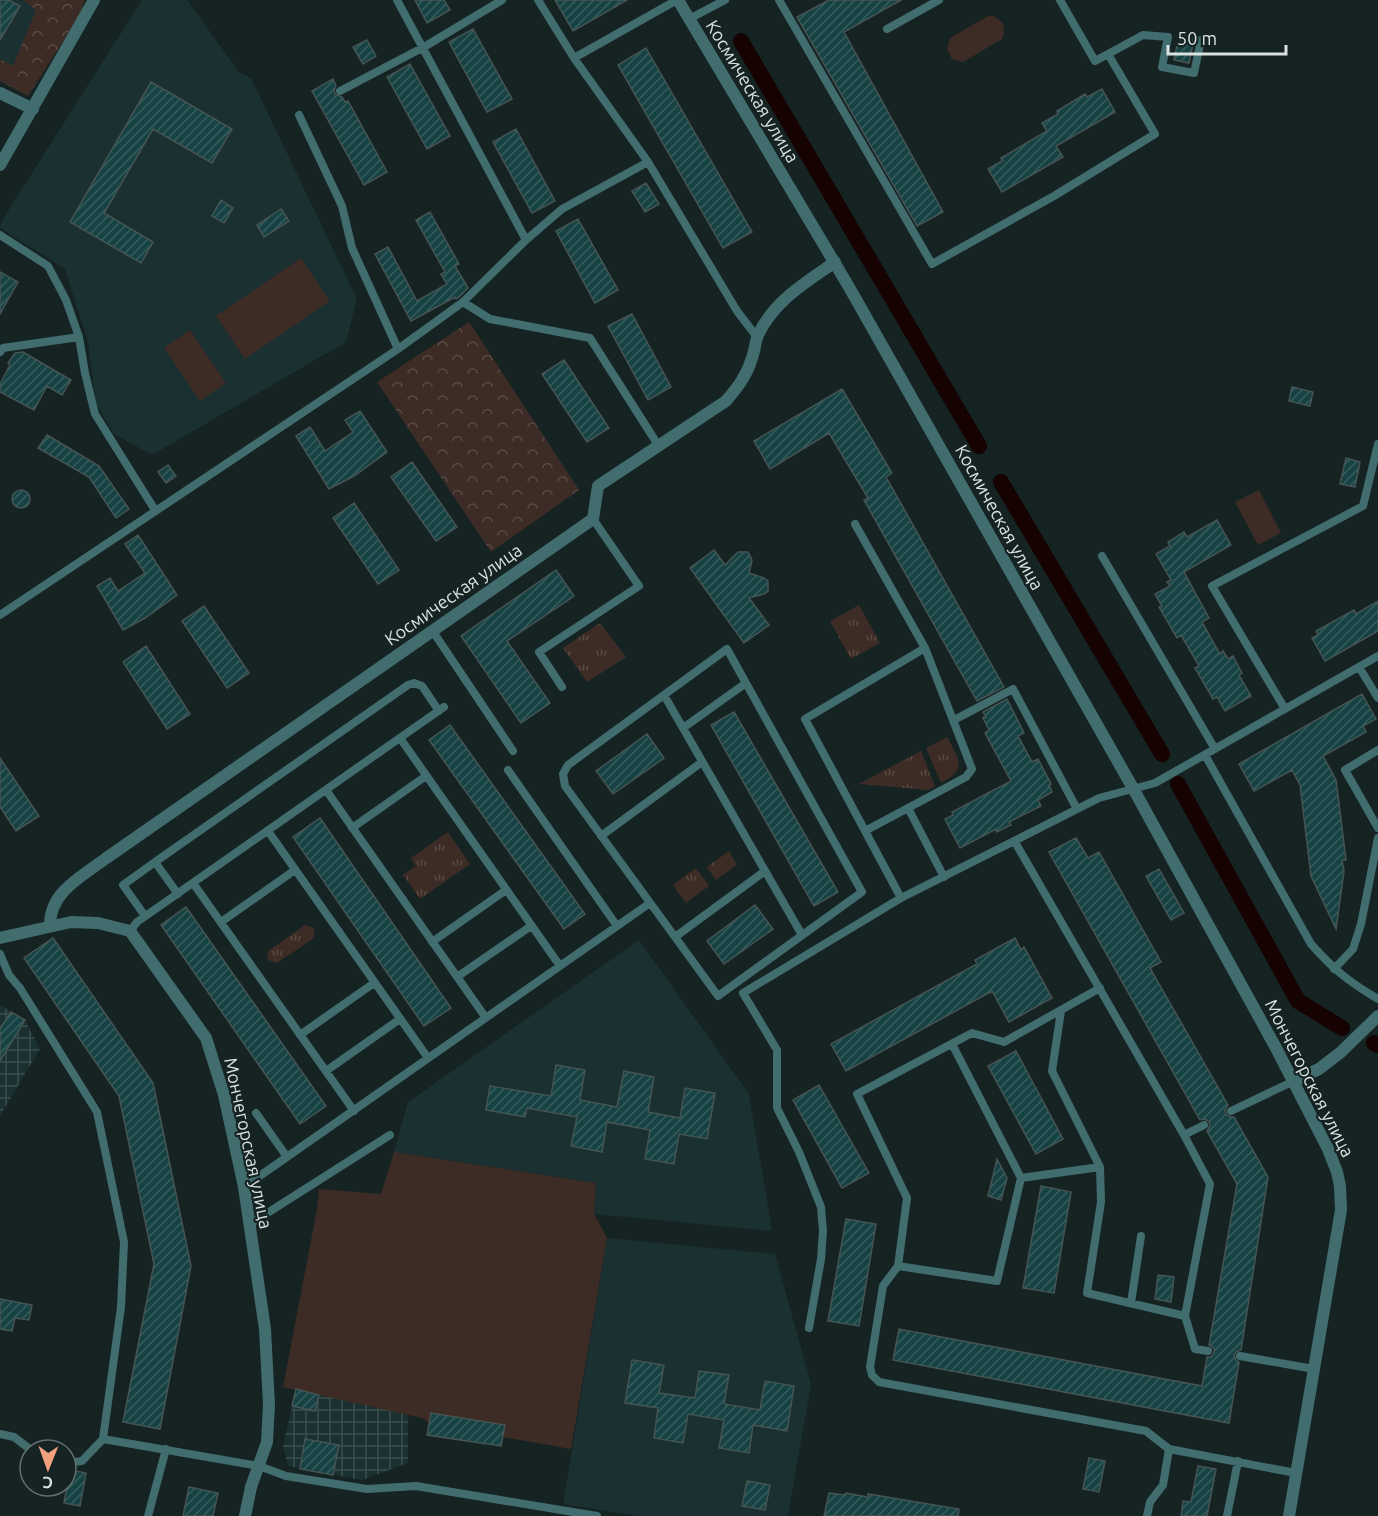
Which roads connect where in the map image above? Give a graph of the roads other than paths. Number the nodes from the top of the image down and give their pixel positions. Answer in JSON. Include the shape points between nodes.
{"nodes":[{"id":1,"x":94,"y":0,"type":"edge"},
{"id":2,"x":397,"y":0,"type":"edge"},
{"id":3,"x":502,"y":0,"type":"edge"},
{"id":4,"x":538,"y":0,"type":"edge"},
{"id":5,"x":677,"y":0,"type":"edge"},
{"id":6,"x":724,"y":0,"type":"edge"},
{"id":7,"x":779,"y":0,"type":"edge"},
{"id":8,"x":939,"y":0,"type":"edge"},
{"id":9,"x":1060,"y":0,"type":"edge"},
{"id":10,"x":689,"y":19,"type":"junction"},
{"id":11,"x":887,"y":29,"type":"dead end"},
{"id":12,"x":1201,"y":40,"type":"dead end"},
{"id":13,"x":424,"y":47,"type":"junction"},
{"id":14,"x":1108,"y":54,"type":"junction"},
{"id":15,"x":574,"y":58,"type":"junction"},
{"id":16,"x":340,"y":91,"type":"dead end"},
{"id":17,"x":0,"y":93,"type":"edge"},
{"id":18,"x":33,"y":109,"type":"junction"},
{"id":19,"x":299,"y":115,"type":"dead end"},
{"id":20,"x":648,"y":162,"type":"junction"},
{"id":21,"x":0,"y":165,"type":"edge"},
{"id":22,"x":0,"y":235,"type":"edge"},
{"id":23,"x":526,"y":240,"type":"junction"},
{"id":24,"x":835,"y":262,"type":"junction"},
{"id":25,"x":463,"y":302,"type":"junction"},
{"id":26,"x":79,"y":337,"type":"junction"},
{"id":27,"x":757,"y":337,"type":"junction"},
{"id":28,"x":398,"y":348,"type":"junction"},
{"id":29,"x":0,"y":352,"type":"edge"},
{"id":30,"x":1378,"y":444,"type":"edge"},
{"id":31,"x":658,"y":445,"type":"junction"},
{"id":32,"x":155,"y":510,"type":"junction"},
{"id":33,"x":593,"y":519,"type":"junction"},
{"id":34,"x":855,"y":524,"type":"dead end"},
{"id":35,"x":1102,"y":556,"type":"dead end"},
{"id":36,"x":0,"y":615,"type":"edge"},
{"id":37,"x":432,"y":630,"type":"junction"},
{"id":38,"x":925,"y":648,"type":"junction"},
{"id":39,"x":1378,"y":656,"type":"edge"},
{"id":40,"x":1359,"y":667,"type":"junction"},
{"id":41,"x":746,"y":682,"type":"junction"},
{"id":42,"x":562,"y":687,"type":"dead end"},
{"id":43,"x":664,"y":695,"type":"junction"},
{"id":44,"x":1378,"y":698,"type":"edge"},
{"id":45,"x":1285,"y":710,"type":"junction"},
{"id":46,"x":954,"y":720,"type":"junction"},
{"id":47,"x":683,"y":728,"type":"junction"},
{"id":48,"x":400,"y":738,"type":"junction"},
{"id":49,"x":1215,"y":749,"type":"junction"},
{"id":50,"x":1378,"y":750,"type":"edge"},
{"id":51,"x":513,"y":751,"type":"dead end"},
{"id":52,"x":1205,"y":755,"type":"junction"},
{"id":53,"x":702,"y":762,"type":"junction"},
{"id":54,"x":508,"y":770,"type":"dead end"},
{"id":55,"x":426,"y":776,"type":"junction"},
{"id":56,"x":326,"y":790,"type":"junction"},
{"id":57,"x":1134,"y":790,"type":"junction"},
{"id":58,"x":908,"y":808,"type":"junction"},
{"id":59,"x":1077,"y":809,"type":"junction"},
{"id":60,"x":352,"y":828,"type":"junction"},
{"id":61,"x":1378,"y":828,"type":"edge"},
{"id":62,"x":268,"y":831,"type":"junction"},
{"id":63,"x":865,"y":831,"type":"junction"},
{"id":64,"x":601,"y":836,"type":"junction"},
{"id":65,"x":1378,"y":838,"type":"edge"},
{"id":66,"x":1015,"y":842,"type":"junction"},
{"id":67,"x":155,"y":862,"type":"junction"},
{"id":68,"x":295,"y":870,"type":"junction"},
{"id":69,"x":765,"y":871,"type":"junction"},
{"id":70,"x":944,"y":877,"type":"junction"},
{"id":71,"x":193,"y":883,"type":"junction"},
{"id":72,"x":506,"y":890,"type":"junction"},
{"id":73,"x":178,"y":894,"type":"junction"},
{"id":74,"x":901,"y":898,"type":"junction"},
{"id":75,"x":650,"y":903,"type":"junction"},
{"id":76,"x":145,"y":916,"type":"junction"},
{"id":77,"x":221,"y":922,"type":"junction"},
{"id":78,"x":50,"y":925,"type":"junction"},
{"id":79,"x":531,"y":926,"type":"junction"},
{"id":80,"x":617,"y":926,"type":"junction"},
{"id":81,"x":130,"y":932,"type":"junction"},
{"id":82,"x":802,"y":935,"type":"junction"},
{"id":83,"x":675,"y":937,"type":"junction"},
{"id":84,"x":0,"y":938,"type":"edge"},
{"id":85,"x":432,"y":942,"type":"junction"},
{"id":86,"x":0,"y":954,"type":"edge"},
{"id":87,"x":560,"y":966,"type":"junction"},
{"id":88,"x":1334,"y":969,"type":"junction"},
{"id":89,"x":458,"y":977,"type":"junction"},
{"id":90,"x":375,"y":983,"type":"junction"},
{"id":91,"x":1100,"y":988,"type":"junction"},
{"id":92,"x":1378,"y":999,"type":"edge"},
{"id":93,"x":1061,"y":1011,"type":"junction"},
{"id":94,"x":1378,"y":1016,"type":"edge"},
{"id":95,"x":486,"y":1018,"type":"junction"},
{"id":96,"x":400,"y":1019,"type":"junction"},
{"id":97,"x":300,"y":1035,"type":"junction"},
{"id":98,"x":952,"y":1044,"type":"junction"},
{"id":99,"x":428,"y":1058,"type":"junction"},
{"id":100,"x":326,"y":1071,"type":"junction"},
{"id":101,"x":1294,"y":1081,"type":"junction"},
{"id":102,"x":354,"y":1111,"type":"junction"},
{"id":103,"x":1232,"y":1111,"type":"dead end"},
{"id":104,"x":256,"y":1113,"type":"dead end"},
{"id":105,"x":1204,"y":1125,"type":"dead end"},
{"id":106,"x":390,"y":1135,"type":"dead end"},
{"id":107,"x":1184,"y":1135,"type":"junction"},
{"id":108,"x":287,"y":1157,"type":"junction"},
{"id":109,"x":1100,"y":1167,"type":"junction"},
{"id":110,"x":1021,"y":1178,"type":"junction"},
{"id":111,"x":244,"y":1187,"type":"junction"},
{"id":112,"x":250,"y":1224,"type":"junction"},
{"id":113,"x":1141,"y":1236,"type":"dead end"},
{"id":114,"x":898,"y":1266,"type":"junction"},
{"id":115,"x":1131,"y":1303,"type":"junction"},
{"id":116,"x":1185,"y":1316,"type":"junction"},
{"id":117,"x":809,"y":1328,"type":"dead end"},
{"id":118,"x":1208,"y":1351,"type":"dead end"},
{"id":119,"x":1240,"y":1356,"type":"dead end"},
{"id":120,"x":1314,"y":1369,"type":"junction"},
{"id":121,"x":0,"y":1434,"type":"edge"},
{"id":122,"x":103,"y":1439,"type":"junction"},
{"id":123,"x":18,"y":1440,"type":"edge"},
{"id":124,"x":166,"y":1449,"type":"junction"},
{"id":125,"x":1169,"y":1449,"type":"junction"},
{"id":126,"x":78,"y":1461,"type":"edge"},
{"id":127,"x":1238,"y":1461,"type":"junction"},
{"id":128,"x":259,"y":1466,"type":"junction"},
{"id":129,"x":1296,"y":1473,"type":"junction"},
{"id":130,"x":148,"y":1516,"type":"edge"},
{"id":131,"x":245,"y":1516,"type":"edge"},
{"id":132,"x":597,"y":1516,"type":"edge"},
{"id":133,"x":1147,"y":1516,"type":"edge"},
{"id":134,"x":1227,"y":1516,"type":"edge"},
{"id":135,"x":1289,"y":1516,"type":"edge"}],
"edges":[{"from":1,"to":18,"type":"street"},
{"from":2,"to":13,"type":"lane"},
{"from":3,"to":13,"type":"lane"},
{"from":4,"to":15,"type":"lane"},
{"from":5,"to":10,"type":"street","name":"Космическая улица"},
{"from":5,"to":15,"type":"lane"},
{"from":6,"to":10,"type":"lane"},
{"from":7,"to":14,"type":"lane","via":[[932,264],[1155,134]]},
{"from":8,"to":11,"type":"lane"},
{"from":9,"to":14,"type":"lane","via":[[1095,61]]},
{"from":10,"to":24,"type":"street","name":"Космическая улица"},
{"from":12,"to":14,"type":"lane","via":[[1194,73],[1162,67],[1168,37],[1143,35]]},
{"from":13,"to":16,"type":"lane"},
{"from":13,"to":23,"type":"lane"},
{"from":15,"to":20,"type":"lane"},
{"from":17,"to":18,"type":"street"},
{"from":18,"to":21,"type":"street"},
{"from":19,"to":28,"type":"lane","via":[[342,206],[352,248]]},
{"from":20,"to":23,"type":"lane","via":[[562,209]]},
{"from":20,"to":27,"type":"lane","via":[[737,311]]},
{"from":22,"to":26,"type":"lane","via":[[48,266]]},
{"from":23,"to":25,"type":"lane"},
{"from":24,"to":27,"type":"street","via":[[790,293],[771,312]]},
{"from":24,"to":57,"type":"street","name":"Космическая улица"},
{"from":25,"to":28,"type":"lane"},
{"from":25,"to":31,"type":"lane","via":[[490,319],[590,338]]},
{"from":26,"to":29,"type":"lane","via":[[3,348]]},
{"from":26,"to":32,"type":"lane","via":[[95,414]]},
{"from":27,"to":31,"type":"street","via":[[742,382],[726,400]]},
{"from":28,"to":32,"type":"lane"},
{"from":30,"to":45,"type":"lane","via":[[1363,506],[1212,586]]},
{"from":31,"to":33,"type":"street","via":[[598,486]]},
{"from":32,"to":36,"type":"lane"},
{"from":33,"to":37,"type":"street","name":"Космическая улица"},
{"from":33,"to":42,"type":"lane","via":[[639,586],[539,652]]},
{"from":34,"to":38,"type":"lane"},
{"from":35,"to":49,"type":"lane"},
{"from":37,"to":51,"type":"lane"},
{"from":37,"to":78,"type":"street","name":"Космическая улица","via":[[60,893],[52,908]]},
{"from":38,"to":46,"type":"lane"},
{"from":38,"to":63,"type":"lane","via":[[805,718]]},
{"from":39,"to":40,"type":"lane"},
{"from":40,"to":44,"type":"lane"},
{"from":40,"to":45,"type":"lane"},
{"from":41,"to":43,"type":"lane","via":[[727,649]]},
{"from":41,"to":47,"type":"lane"},
{"from":41,"to":82,"type":"lane","via":[[862,892]]},
{"from":43,"to":47,"type":"lane"},
{"from":43,"to":64,"type":"lane","via":[[565,770],[565,786]]},
{"from":45,"to":49,"type":"lane"},
{"from":46,"to":58,"type":"lane","via":[[971,763],[970,774]]},
{"from":46,"to":59,"type":"lane","via":[[1013,688]]},
{"from":47,"to":53,"type":"lane"},
{"from":48,"to":55,"type":"lane"},
{"from":48,"to":56,"type":"lane"},
{"from":48,"to":67,"type":"lane","via":[[441,709],[422,686],[414,683]]},
{"from":49,"to":52,"type":"lane"},
{"from":50,"to":61,"type":"lane","via":[[1345,770]]},
{"from":52,"to":57,"type":"lane","via":[[1155,783]]},
{"from":52,"to":88,"type":"lane","via":[[1311,944]]},
{"from":53,"to":64,"type":"lane"},
{"from":53,"to":69,"type":"lane"},
{"from":54,"to":80,"type":"lane"},
{"from":55,"to":60,"type":"lane"},
{"from":55,"to":72,"type":"lane"},
{"from":56,"to":60,"type":"lane"},
{"from":56,"to":62,"type":"lane"},
{"from":57,"to":59,"type":"lane","via":[[1099,798]]},
{"from":57,"to":101,"type":"street","name":"Мончегорская улица"},
{"from":58,"to":63,"type":"lane"},
{"from":58,"to":70,"type":"lane"},
{"from":59,"to":66,"type":"lane"},
{"from":60,"to":85,"type":"lane"},
{"from":62,"to":68,"type":"lane"},
{"from":62,"to":71,"type":"lane"},
{"from":63,"to":74,"type":"lane"},
{"from":64,"to":75,"type":"lane"},
{"from":65,"to":88,"type":"lane","via":[[1353,949]]},
{"from":66,"to":70,"type":"lane"},
{"from":66,"to":91,"type":"lane"},
{"from":67,"to":73,"type":"lane"},
{"from":67,"to":76,"type":"lane","via":[[123,885]]},
{"from":68,"to":77,"type":"lane"},
{"from":68,"to":90,"type":"lane"},
{"from":69,"to":82,"type":"lane"},
{"from":69,"to":83,"type":"lane"},
{"from":70,"to":74,"type":"lane"},
{"from":71,"to":73,"type":"lane"},
{"from":71,"to":77,"type":"lane"},
{"from":72,"to":79,"type":"lane"},
{"from":72,"to":85,"type":"lane"},
{"from":73,"to":76,"type":"lane"},
{"from":74,"to":117,"type":"lane","via":[[743,993],[777,1050],[777,1108],[821,1207],[823,1231]]},
{"from":75,"to":80,"type":"lane"},
{"from":75,"to":83,"type":"lane"},
{"from":76,"to":81,"type":"lane"},
{"from":77,"to":97,"type":"lane"},
{"from":78,"to":81,"type":"street","via":[[92,922]]},
{"from":78,"to":84,"type":"street"},
{"from":79,"to":87,"type":"lane"},
{"from":79,"to":89,"type":"lane"},
{"from":80,"to":87,"type":"lane"},
{"from":81,"to":111,"type":"street","name":"Мончегорская улица","via":[[206,1038],[224,1095]]},
{"from":82,"to":83,"type":"lane","via":[[718,996]]},
{"from":85,"to":89,"type":"lane"},
{"from":86,"to":122,"type":"lane","via":[[9,975],[97,1112],[124,1242],[121,1307]]},
{"from":87,"to":95,"type":"lane"},
{"from":88,"to":92,"type":"lane"},
{"from":89,"to":95,"type":"lane"},
{"from":90,"to":96,"type":"lane"},
{"from":90,"to":97,"type":"lane"},
{"from":91,"to":93,"type":"lane"},
{"from":91,"to":107,"type":"lane"},
{"from":93,"to":98,"type":"lane","via":[[1004,1042],[972,1033]]},
{"from":93,"to":109,"type":"lane","via":[[1052,1071]]},
{"from":94,"to":101,"type":"street","via":[[1341,1052]]},
{"from":95,"to":99,"type":"lane"},
{"from":96,"to":99,"type":"lane"},
{"from":96,"to":100,"type":"lane"},
{"from":97,"to":100,"type":"lane"},
{"from":98,"to":110,"type":"lane"},
{"from":98,"to":114,"type":"lane","via":[[857,1094],[907,1198]]},
{"from":99,"to":102,"type":"lane"},
{"from":100,"to":102,"type":"lane"},
{"from":101,"to":103,"type":"lane"},
{"from":101,"to":120,"type":"street","name":"Мончегорская улица","via":[[1328,1149],[1340,1186],[1341,1210]]},
{"from":102,"to":108,"type":"lane"},
{"from":104,"to":108,"type":"lane"},
{"from":105,"to":107,"type":"lane"},
{"from":106,"to":112,"type":"lane"},
{"from":107,"to":116,"type":"lane","via":[[1210,1184]]},
{"from":108,"to":111,"type":"lane"},
{"from":109,"to":110,"type":"lane"},
{"from":109,"to":115,"type":"lane","via":[[1101,1202],[1087,1293]]},
{"from":110,"to":114,"type":"lane","via":[[997,1281]]},
{"from":111,"to":112,"type":"street","name":"Мончегорская улица"},
{"from":112,"to":128,"type":"street","name":"Мончегорская улица","via":[[265,1329],[269,1405],[267,1442]]},
{"from":113,"to":115,"type":"lane"},
{"from":114,"to":125,"type":"lane","via":[[883,1286],[870,1367],[879,1382],[1146,1431]]},
{"from":115,"to":116,"type":"lane"},
{"from":116,"to":118,"type":"lane","via":[[1195,1349]]},
{"from":119,"to":120,"type":"lane"},
{"from":120,"to":129,"type":"street","name":"Мончегорская улица"},
{"from":121,"to":123,"type":"lane"},
{"from":122,"to":124,"type":"lane"},
{"from":122,"to":126,"type":"lane"},
{"from":124,"to":128,"type":"lane"},
{"from":124,"to":130,"type":"lane"},
{"from":125,"to":127,"type":"lane"},
{"from":125,"to":133,"type":"lane","via":[[1162,1485],[1150,1502]]},
{"from":127,"to":129,"type":"lane"},
{"from":127,"to":134,"type":"lane"},
{"from":128,"to":131,"type":"street","name":"Мончегорская улица"},
{"from":128,"to":132,"type":"lane","via":[[286,1476],[367,1489],[416,1486]]},
{"from":129,"to":135,"type":"street","name":"Мончегорская улица"}]}
